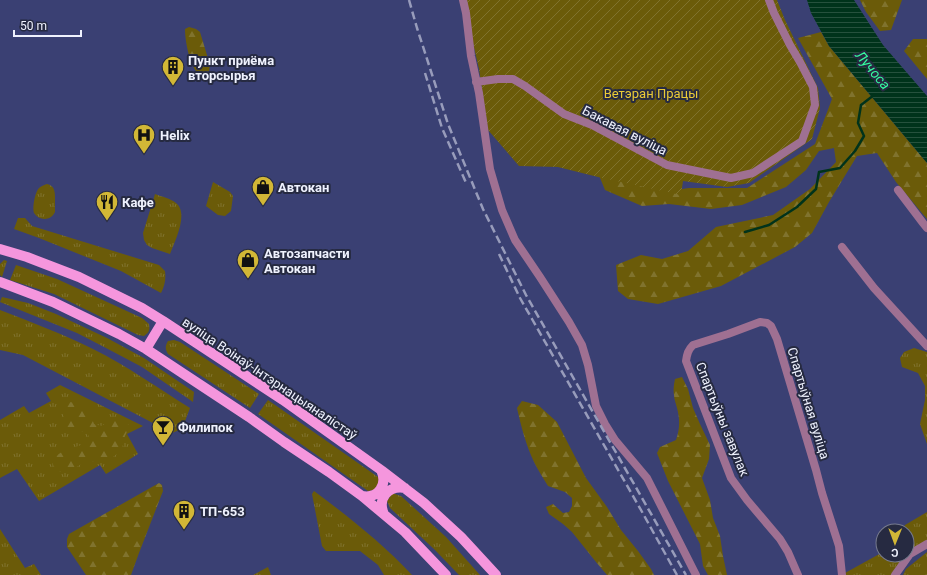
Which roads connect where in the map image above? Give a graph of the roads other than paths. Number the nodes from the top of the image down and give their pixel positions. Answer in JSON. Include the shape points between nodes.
{"nodes":[{"id":1,"x":463,"y":0,"type":"edge"},
{"id":2,"x":769,"y":0,"type":"edge"},
{"id":3,"x":476,"y":82,"type":"junction"},
{"id":4,"x":898,"y":190,"type":"dead end"},
{"id":5,"x":927,"y":228,"type":"edge"},
{"id":6,"x":842,"y":247,"type":"dead end"},
{"id":7,"x":0,"y":249,"type":"edge"},
{"id":8,"x":0,"y":282,"type":"edge"},
{"id":9,"x":163,"y":321,"type":"junction"},
{"id":10,"x":927,"y":346,"type":"edge"},
{"id":11,"x":146,"y":349,"type":"junction"},
{"id":12,"x":689,"y":350,"type":"joint"},
{"id":13,"x":382,"y":470,"type":"junction"},
{"id":14,"x":405,"y":488,"type":"junction"},
{"id":15,"x":362,"y":496,"type":"junction"},
{"id":16,"x":384,"y":514,"type":"junction"},
{"id":17,"x":927,"y":544,"type":"edge"},
{"id":18,"x":446,"y":575,"type":"edge"},
{"id":19,"x":496,"y":575,"type":"edge"},
{"id":20,"x":696,"y":575,"type":"edge"},
{"id":21,"x":798,"y":575,"type":"edge"},
{"id":22,"x":842,"y":575,"type":"edge"},
{"id":23,"x":895,"y":575,"type":"edge"}],
"edges":[{"from":1,"to":3,"type":"street"},
{"from":2,"to":3,"type":"street","name":"Бакавая вуліца","via":[[813,87],[815,105],[802,141],[753,173],[731,178],[667,165],[592,125],[564,114],[513,79]]},
{"from":3,"to":20,"type":"street","via":[[490,169],[502,210],[515,240],[582,345],[596,406],[615,440],[647,478]]},
{"from":4,"to":5,"type":"street"},
{"from":6,"to":10,"type":"street","via":[[874,288]]},
{"from":7,"to":9,"type":"main road","name":"вуліца Воінаў-Інтэрнацыяналістаў","via":[[79,277]]},
{"from":8,"to":11,"type":"main road","via":[[54,302]]},
{"from":9,"to":11,"type":"main road"},
{"from":9,"to":13,"type":"main road","name":"вуліца Воінаў-Інтэрнацыяналістаў","via":[[283,400]]},
{"from":11,"to":15,"type":"main road"},
{"from":12,"to":21,"type":"street","name":"Спартыўны завулак","via":[[686,361],[731,478],[780,539]]},
{"from":12,"to":22,"type":"street","name":"Спартыўная вуліца","via":[[693,345],[760,322],[771,326],[839,546]]},
{"from":13,"to":14,"type":"main road","name":"вуліца Воінаў-Інтэрнацыяналістаў"},
{"from":13,"to":15,"type":"main road","via":[[384,482],[380,490],[370,496]]},
{"from":14,"to":16,"type":"main road","via":[[393,488],[386,493],[382,501]]},
{"from":14,"to":19,"type":"main road","name":"вуліца Воінаў-Інтэрнацыяналістаў","via":[[461,537]]},
{"from":15,"to":16,"type":"main road"},
{"from":16,"to":18,"type":"main road"},
{"from":17,"to":23,"type":"street","via":[[910,554]]}]}
